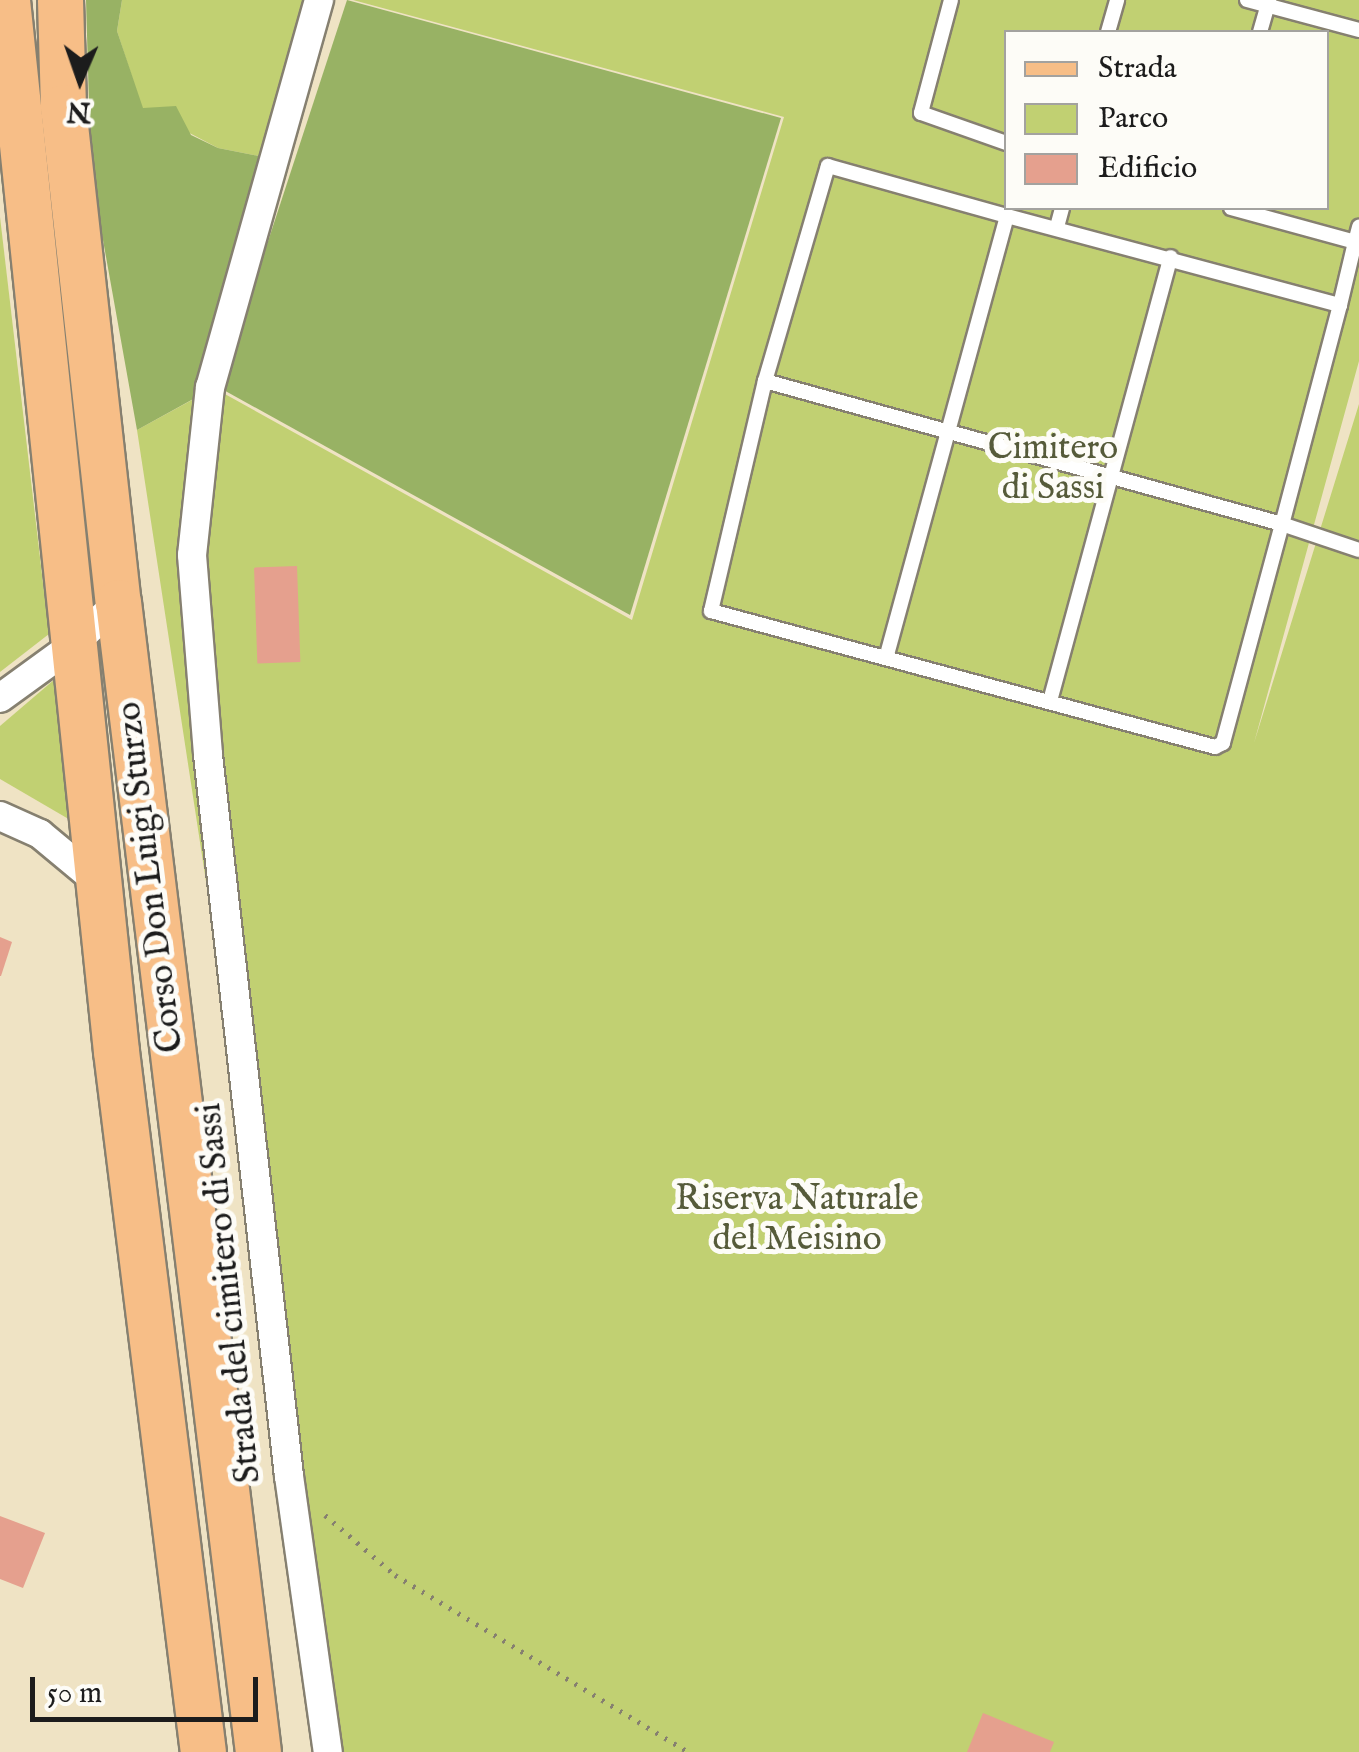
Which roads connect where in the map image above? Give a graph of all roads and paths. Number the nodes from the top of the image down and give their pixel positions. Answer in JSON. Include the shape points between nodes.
{"nodes":[{"id":1,"x":6,"y":0,"type":"edge"},
{"id":2,"x":60,"y":0,"type":"edge"},
{"id":3,"x":319,"y":0,"type":"edge"},
{"id":4,"x":951,"y":0,"type":"edge"},
{"id":5,"x":1117,"y":0,"type":"edge"},
{"id":6,"x":1247,"y":0,"type":"edge"},
{"id":7,"x":1268,"y":3,"type":"edge"},
{"id":8,"x":1109,"y":30,"type":"edge"},
{"id":9,"x":1261,"y":30,"type":"edge"},
{"id":10,"x":1359,"y":30,"type":"edge"},
{"id":11,"x":1004,"y":142,"type":"edge"},
{"id":12,"x":1062,"y":210,"type":"edge"},
{"id":13,"x":1242,"y":210,"type":"edge"},
{"id":14,"x":1007,"y":216,"type":"junction"},
{"id":15,"x":1057,"y":228,"type":"junction"},
{"id":16,"x":1357,"y":234,"type":"edge"},
{"id":17,"x":1171,"y":257,"type":"junction"},
{"id":18,"x":1340,"y":305,"type":"junction"},
{"id":19,"x":765,"y":381,"type":"junction"},
{"id":20,"x":946,"y":432,"type":"junction"},
{"id":21,"x":1107,"y":476,"type":"junction"},
{"id":22,"x":1282,"y":524,"type":"junction"},
{"id":23,"x":1359,"y":550,"type":"edge"},
{"id":24,"x":118,"y":602,"type":"junction"},
{"id":25,"x":73,"y":646,"type":"junction"},
{"id":26,"x":887,"y":655,"type":"junction"},
{"id":27,"x":0,"y":698,"type":"edge"},
{"id":28,"x":1050,"y":701,"type":"junction"},
{"id":29,"x":0,"y":816,"type":"edge"},
{"id":30,"x":99,"y":883,"type":"junction"},
{"id":31,"x":288,"y":1476,"type":"junction"},
{"id":32,"x":202,"y":1752,"type":"edge"},
{"id":33,"x":258,"y":1752,"type":"edge"},
{"id":34,"x":328,"y":1752,"type":"edge"},
{"id":35,"x":688,"y":1752,"type":"edge"}],
"edges":[{"from":1,"to":25,"type":"main road","name":"Corso Don Luigi Sturzo"},
{"from":2,"to":24,"type":"main road","name":"Corso Don Luigi Sturzo","via":[[63,107]]},
{"from":3,"to":31,"type":"street","name":"Strada del cimitero di Sassi","via":[[210,386],[192,555]]},
{"from":4,"to":11,"type":"lane","via":[[921,114]]},
{"from":5,"to":8,"type":"lane"},
{"from":6,"to":7,"type":"lane"},
{"from":7,"to":9,"type":"lane"},
{"from":7,"to":10,"type":"lane"},
{"from":12,"to":15,"type":"lane"},
{"from":13,"to":16,"type":"lane"},
{"from":14,"to":15,"type":"lane"},
{"from":14,"to":19,"type":"lane","via":[[828,166]]},
{"from":14,"to":20,"type":"lane"},
{"from":15,"to":17,"type":"lane"},
{"from":16,"to":18,"type":"lane"},
{"from":17,"to":18,"type":"lane"},
{"from":17,"to":21,"type":"lane"},
{"from":18,"to":22,"type":"lane"},
{"from":19,"to":20,"type":"lane"},
{"from":19,"to":26,"type":"lane","via":[[711,611]]},
{"from":20,"to":21,"type":"lane"},
{"from":20,"to":26,"type":"lane"},
{"from":21,"to":22,"type":"lane"},
{"from":21,"to":28,"type":"lane"},
{"from":22,"to":23,"type":"lane"},
{"from":22,"to":28,"type":"lane","via":[[1222,743],[1215,747]]},
{"from":24,"to":25,"type":"street"},
{"from":24,"to":33,"type":"main road","name":"Corso Don Luigi Sturzo"},
{"from":25,"to":27,"type":"street"},
{"from":25,"to":30,"type":"main road","name":"Corso Don Luigi Sturzo"},
{"from":26,"to":28,"type":"lane"},
{"from":29,"to":30,"type":"street","via":[[40,834]]},
{"from":30,"to":32,"type":"main road","name":"Corso Don Luigi Sturzo"},
{"from":31,"to":34,"type":"street","name":"Strada del cimitero di Sassi"},
{"from":31,"to":35,"type":"path","via":[[349,1540],[394,1575]]}]}
